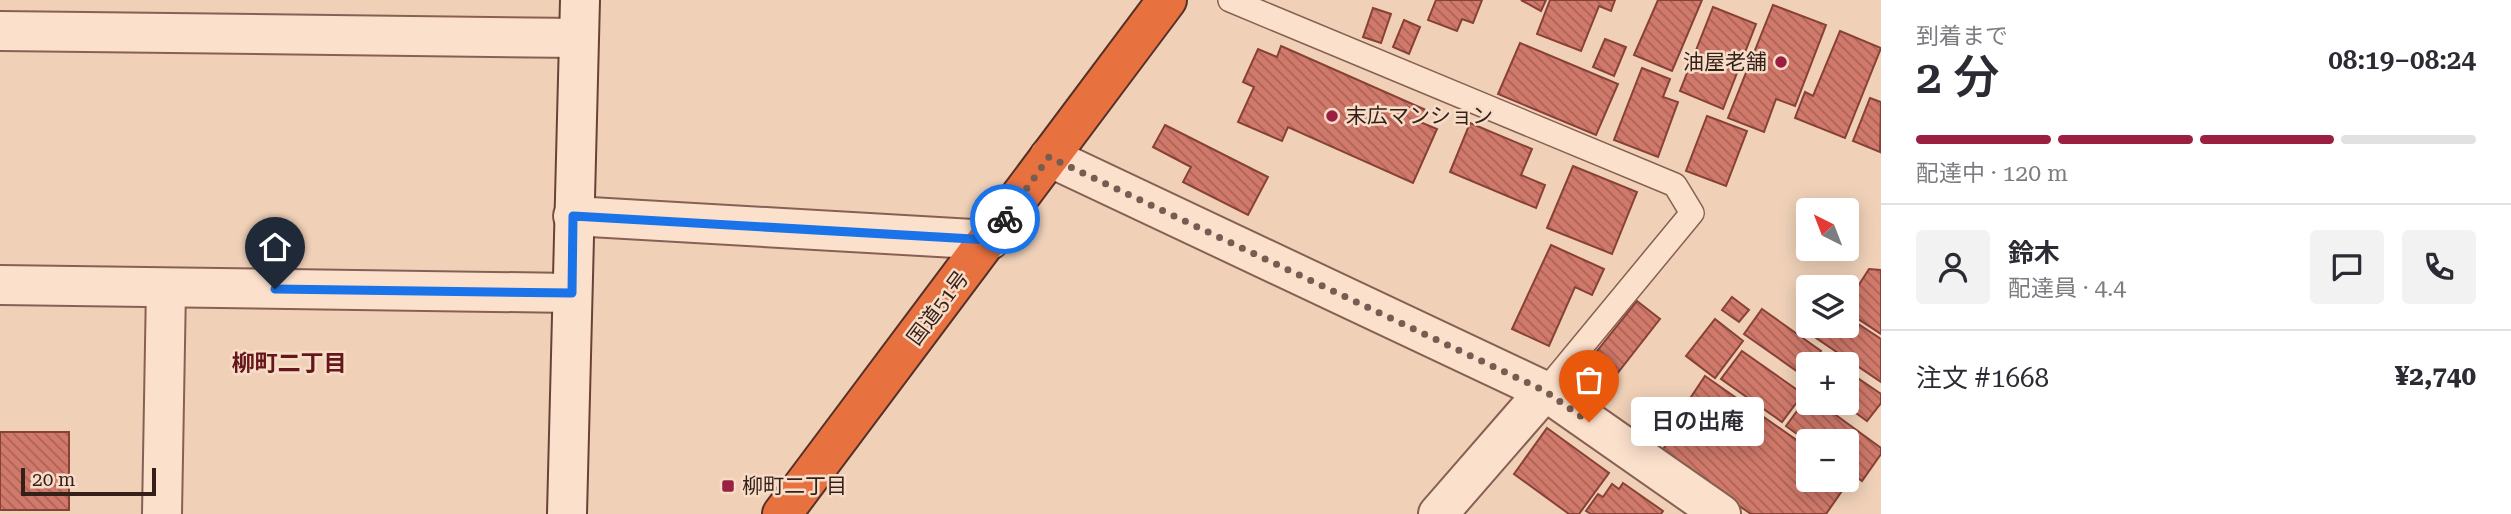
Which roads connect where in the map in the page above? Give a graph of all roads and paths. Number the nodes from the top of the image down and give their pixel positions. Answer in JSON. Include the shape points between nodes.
{"nodes":[{"id":1,"x":580,"y":0,"type":"edge"},
{"id":2,"x":1167,"y":0,"type":"edge"},
{"id":3,"x":1230,"y":0,"type":"edge"},
{"id":4,"x":0,"y":32,"type":"edge"},
{"id":5,"x":578,"y":38,"type":"junction"},
{"id":6,"x":1049,"y":157,"type":"junction"},
{"id":7,"x":573,"y":216,"type":"junction"},
{"id":8,"x":990,"y":240,"type":"junction"},
{"id":9,"x":0,"y":285,"type":"edge"},
{"id":10,"x":166,"y":288,"type":"junction"},
{"id":11,"x":572,"y":293,"type":"junction"},
{"id":12,"x":1545,"y":391,"type":"junction"},
{"id":13,"x":162,"y":514,"type":"edge"},
{"id":14,"x":567,"y":514,"type":"edge"},
{"id":15,"x":782,"y":514,"type":"edge"},
{"id":16,"x":1438,"y":514,"type":"edge"},
{"id":17,"x":1721,"y":514,"type":"edge"}],
"edges":[{"from":1,"to":5,"type":"street"},
{"from":2,"to":6,"type":"highway","name":"国道51号"},
{"from":3,"to":12,"type":"lane","via":[[1675,185],[1692,213]]},
{"from":4,"to":5,"type":"street"},
{"from":5,"to":7,"type":"street"},
{"from":6,"to":8,"type":"highway","name":"国道51号"},
{"from":6,"to":12,"type":"street"},
{"from":7,"to":8,"type":"street"},
{"from":7,"to":11,"type":"street"},
{"from":8,"to":15,"type":"highway","name":"国道51号"},
{"from":9,"to":10,"type":"street"},
{"from":10,"to":11,"type":"street"},
{"from":10,"to":13,"type":"street"},
{"from":11,"to":14,"type":"street"},
{"from":12,"to":16,"type":"street"},
{"from":12,"to":17,"type":"street"}]}
